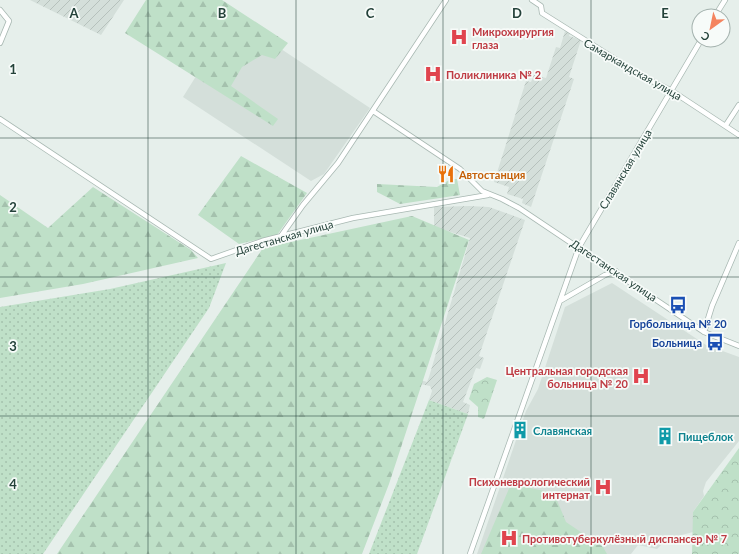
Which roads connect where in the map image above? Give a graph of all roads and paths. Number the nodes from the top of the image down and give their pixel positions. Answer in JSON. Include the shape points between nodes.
{"nodes":[{"id":1,"x":446,"y":0,"type":"edge"},
{"id":2,"x":532,"y":0,"type":"edge"},
{"id":3,"x":0,"y":10,"type":"edge"},
{"id":4,"x":0,"y":43,"type":"edge"},
{"id":5,"x":696,"y":48,"type":"edge"},
{"id":6,"x":672,"y":91,"type":"junction"},
{"id":7,"x":739,"y":105,"type":"edge"},
{"id":8,"x":373,"y":111,"type":"junction"},
{"id":9,"x":0,"y":119,"type":"edge"},
{"id":10,"x":726,"y":125,"type":"junction"},
{"id":11,"x":739,"y":135,"type":"edge"},
{"id":12,"x":488,"y":195,"type":"junction"},
{"id":13,"x":281,"y":236,"type":"junction"},
{"id":14,"x":739,"y":243,"type":"edge"},
{"id":15,"x":579,"y":247,"type":"junction"},
{"id":16,"x":616,"y":271,"type":"junction"},
{"id":17,"x":558,"y":303,"type":"junction"},
{"id":18,"x":704,"y":332,"type":"junction"},
{"id":19,"x":739,"y":346,"type":"edge"},
{"id":20,"x":470,"y":554,"type":"edge"}],
"edges":[{"from":1,"to":8,"type":"street"},
{"from":2,"to":6,"type":"street","name":"Самаркандская улица","via":[[541,6],[542,13],[642,76]]},
{"from":3,"to":4,"type":"street","via":[[9,21]]},
{"from":5,"to":6,"type":"street","name":"Славянская улица"},
{"from":6,"to":10,"type":"street","name":"Самаркандская улица"},
{"from":6,"to":15,"type":"street","name":"Славянская улица"},
{"from":7,"to":10,"type":"street"},
{"from":8,"to":12,"type":"street","name":"Дагестанская улица","via":[[460,169],[478,189]]},
{"from":8,"to":13,"type":"street","via":[[338,163],[302,205]]},
{"from":9,"to":13,"type":"street","name":"Дагестанская улица","via":[[211,259]]},
{"from":10,"to":11,"type":"street","name":"Самаркандская улица"},
{"from":12,"to":13,"type":"street","name":"Дагестанская улица","via":[[353,218]]},
{"from":12,"to":15,"type":"street","name":"Дагестанская улица","via":[[511,203]]},
{"from":14,"to":18,"type":"street","via":[[712,306]]},
{"from":15,"to":16,"type":"street","name":"Дагестанская улица"},
{"from":15,"to":17,"type":"street","name":"Славянская улица"},
{"from":16,"to":17,"type":"street"},
{"from":16,"to":18,"type":"street","name":"Дагестанская улица"},
{"from":17,"to":20,"type":"street","name":"Славянская улица"},
{"from":18,"to":19,"type":"street","name":"Дагестанская улица"}]}
